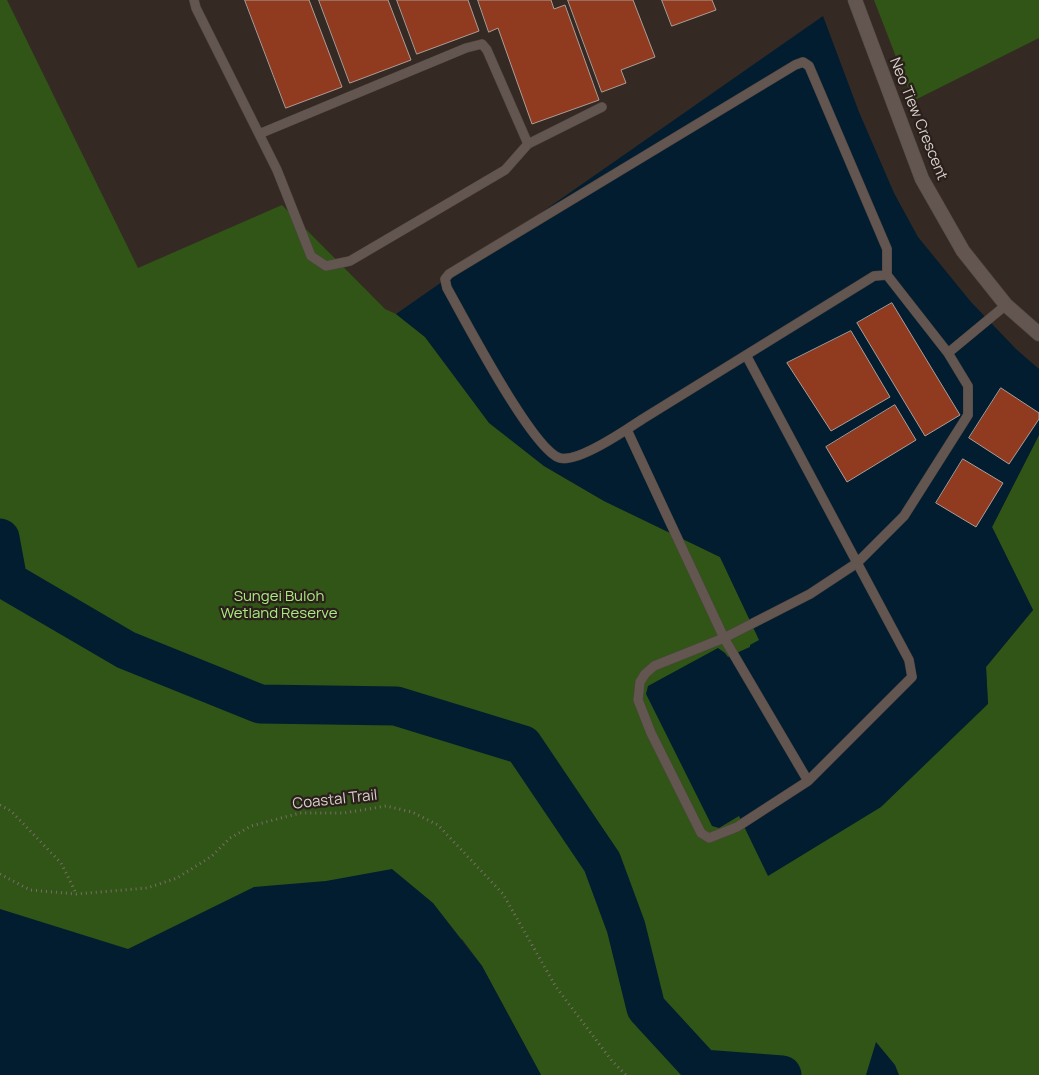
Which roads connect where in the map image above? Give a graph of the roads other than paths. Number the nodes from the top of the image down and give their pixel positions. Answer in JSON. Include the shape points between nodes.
{"nodes":[{"id":1,"x":194,"y":0,"type":"edge"},
{"id":2,"x":855,"y":0,"type":"edge"},
{"id":3,"x":602,"y":107,"type":"dead end"},
{"id":4,"x":259,"y":134,"type":"junction"},
{"id":5,"x":528,"y":144,"type":"junction"},
{"id":6,"x":888,"y":275,"type":"junction"},
{"id":7,"x":1006,"y":305,"type":"junction"},
{"id":8,"x":1039,"y":334,"type":"edge"},
{"id":9,"x":948,"y":353,"type":"junction"},
{"id":10,"x":746,"y":355,"type":"junction"},
{"id":11,"x":627,"y":430,"type":"junction"},
{"id":12,"x":857,"y":563,"type":"junction"},
{"id":13,"x":724,"y":638,"type":"junction"},
{"id":14,"x":808,"y":781,"type":"junction"}],
"edges":[{"from":1,"to":4,"type":"lane"},
{"from":2,"to":7,"type":"street","name":"Neo Tiew Crescent","via":[[922,179],[963,251]]},
{"from":3,"to":5,"type":"lane"},
{"from":4,"to":5,"type":"lane","via":[[482,44]]},
{"from":4,"to":5,"type":"lane","via":[[311,256],[326,266],[350,261],[505,170]]},
{"from":6,"to":9,"type":"lane"},
{"from":6,"to":10,"type":"lane","via":[[874,276]]},
{"from":6,"to":11,"type":"lane","via":[[887,250],[809,66],[803,62],[449,274],[445,279],[447,288],[516,409],[550,452],[560,458],[580,456]]},
{"from":7,"to":8,"type":"street","name":"Neo Tiew Crescent"},
{"from":7,"to":9,"type":"lane"},
{"from":9,"to":12,"type":"lane","via":[[968,386],[968,415],[904,516]]},
{"from":10,"to":11,"type":"lane"},
{"from":10,"to":12,"type":"lane"},
{"from":11,"to":13,"type":"lane"},
{"from":12,"to":13,"type":"lane","via":[[810,594]]},
{"from":12,"to":14,"type":"lane","via":[[909,660],[912,677]]},
{"from":13,"to":14,"type":"lane"},
{"from":13,"to":14,"type":"lane","via":[[654,666],[640,682],[638,700],[650,733],[701,833],[709,838],[737,827]]}]}
